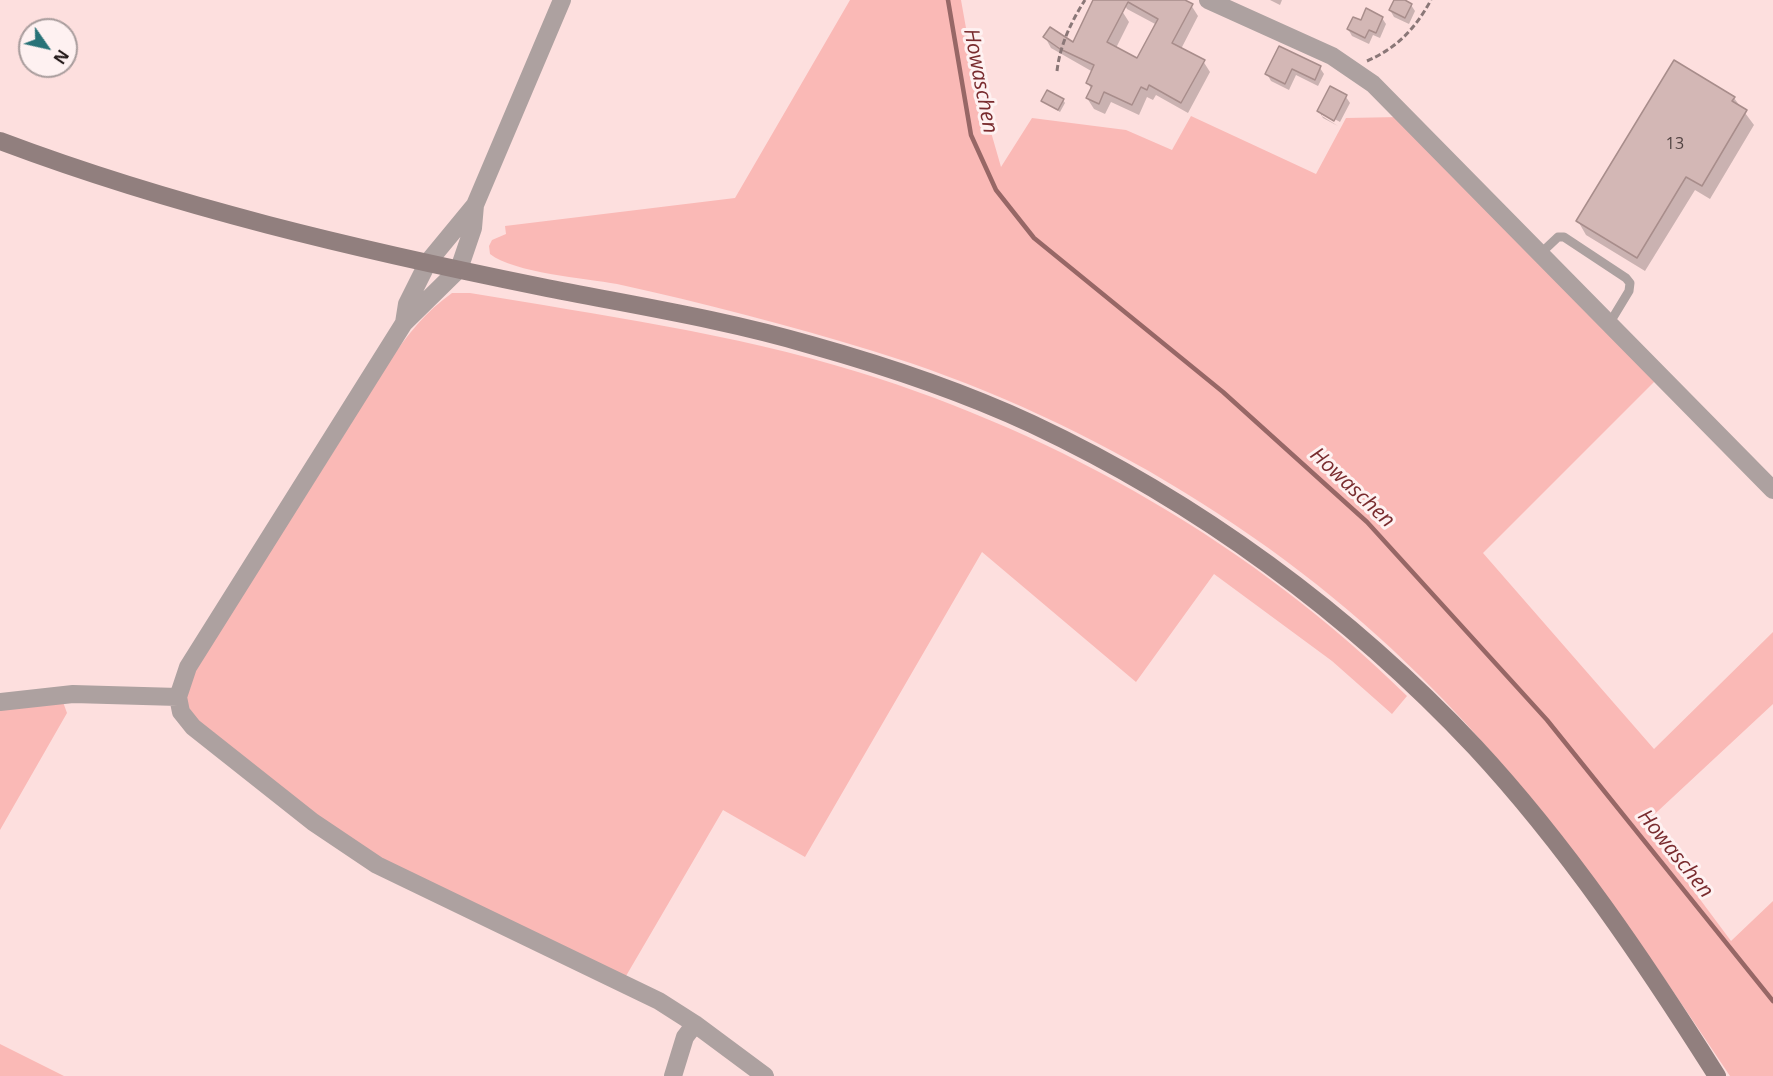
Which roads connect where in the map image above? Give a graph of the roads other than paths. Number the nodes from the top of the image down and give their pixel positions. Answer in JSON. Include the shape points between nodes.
{"nodes":[{"id":1,"x":562,"y":0,"type":"edge"},
{"id":2,"x":1208,"y":0,"type":"edge"},
{"id":3,"x":0,"y":141,"type":"edge"},
{"id":4,"x":475,"y":205,"type":"junction"},
{"id":5,"x":1541,"y":253,"type":"junction"},
{"id":6,"x":428,"y":262,"type":"junction"},
{"id":7,"x":459,"y":269,"type":"junction"},
{"id":8,"x":405,"y":323,"type":"junction"},
{"id":9,"x":1609,"y":324,"type":"junction"},
{"id":10,"x":1773,"y":490,"type":"edge"},
{"id":11,"x":178,"y":697,"type":"junction"},
{"id":12,"x":0,"y":702,"type":"edge"},
{"id":13,"x":695,"y":1024,"type":"junction"},
{"id":14,"x":673,"y":1076,"type":"edge"},
{"id":15,"x":765,"y":1076,"type":"edge"},
{"id":16,"x":1717,"y":1076,"type":"edge"}],
"edges":[{"from":1,"to":4,"type":"street"},
{"from":2,"to":5,"type":"street","via":[[1351,67],[1373,84]]},
{"from":3,"to":6,"type":"street","via":[[270,226]]},
{"from":4,"to":6,"type":"street"},
{"from":4,"to":7,"type":"street","via":[[474,228]]},
{"from":5,"to":9,"type":"street"},
{"from":5,"to":9,"type":"lane","via":[[1558,237],[1564,237],[1626,278],[1629,291]]},
{"from":6,"to":7,"type":"street"},
{"from":6,"to":8,"type":"street","via":[[407,304]]},
{"from":7,"to":8,"type":"street"},
{"from":7,"to":16,"type":"street","via":[[710,320],[808,344],[923,380],[1032,424],[1160,493],[1302,592],[1373,649],[1478,751],[1559,848],[1628,942]]},
{"from":8,"to":11,"type":"street","via":[[188,667]]},
{"from":9,"to":10,"type":"street"},
{"from":11,"to":12,"type":"street","via":[[73,694]]},
{"from":11,"to":13,"type":"street","via":[[181,712],[193,727],[313,822],[377,865],[623,982]]},
{"from":13,"to":14,"type":"street","via":[[685,1037]]},
{"from":13,"to":15,"type":"street"}]}
